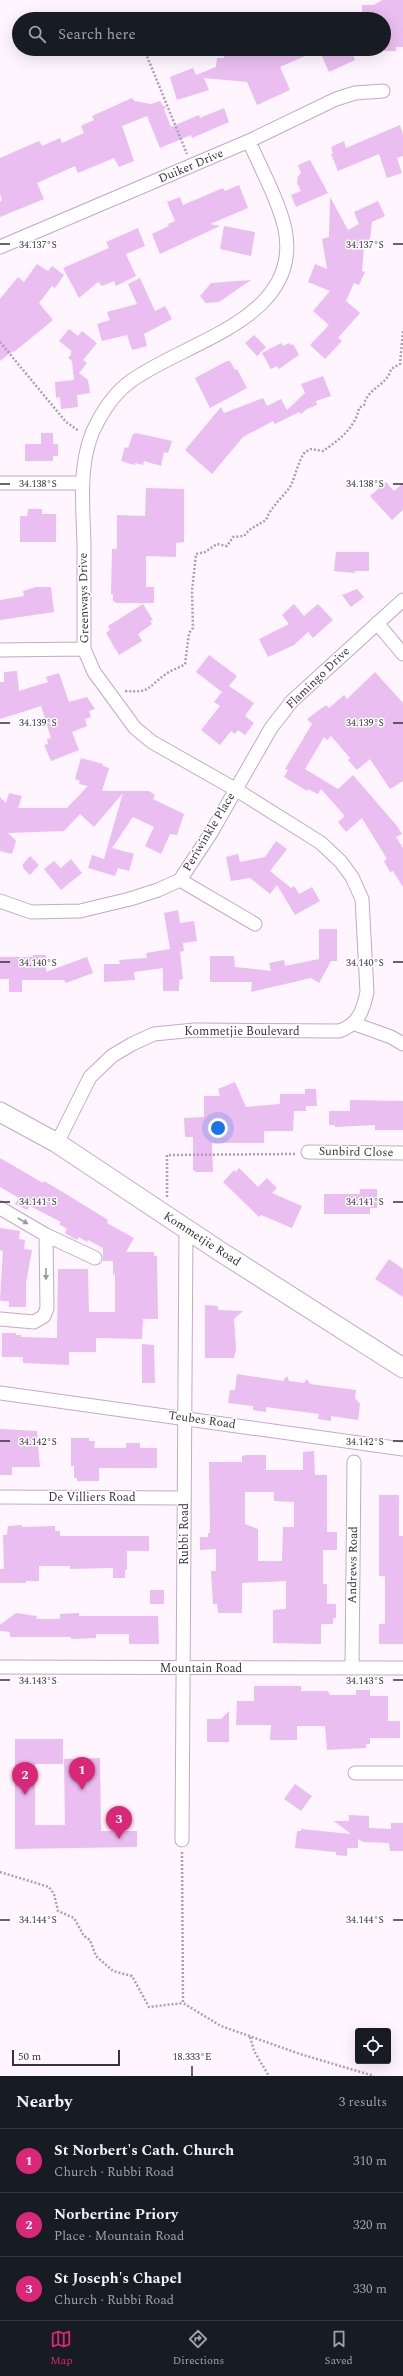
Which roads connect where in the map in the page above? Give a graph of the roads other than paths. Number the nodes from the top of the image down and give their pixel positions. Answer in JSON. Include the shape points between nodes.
{"nodes":[{"id":1,"x":383,"y":90,"type":"dead end"},
{"id":2,"x":249,"y":141,"type":"junction"},
{"id":3,"x":0,"y":247,"type":"edge"},
{"id":4,"x":0,"y":483,"type":"edge"},
{"id":5,"x":83,"y":483,"type":"junction"},
{"id":6,"x":403,"y":600,"type":"edge"},
{"id":7,"x":377,"y":623,"type":"junction"},
{"id":8,"x":0,"y":650,"type":"edge"},
{"id":9,"x":84,"y":650,"type":"junction"},
{"id":10,"x":403,"y":654,"type":"edge"},
{"id":11,"x":236,"y":788,"type":"junction"},
{"id":12,"x":180,"y":880,"type":"junction"},
{"id":13,"x":0,"y":901,"type":"edge"},
{"id":14,"x":255,"y":924,"type":"dead end"},
{"id":15,"x":355,"y":1024,"type":"junction"},
{"id":16,"x":403,"y":1044,"type":"edge"},
{"id":17,"x":0,"y":1112,"type":"edge"},
{"id":18,"x":56,"y":1143,"type":"junction"},
{"id":19,"x":308,"y":1152,"type":"road end"},
{"id":20,"x":403,"y":1153,"type":"edge"},
{"id":21,"x":0,"y":1208,"type":"edge"},
{"id":22,"x":186,"y":1228,"type":"junction"},
{"id":23,"x":46,"y":1235,"type":"junction"},
{"id":24,"x":94,"y":1258,"type":"dead end"},
{"id":25,"x":0,"y":1318,"type":"edge"},
{"id":26,"x":403,"y":1368,"type":"edge"},
{"id":27,"x":0,"y":1392,"type":"edge"},
{"id":28,"x":185,"y":1418,"type":"junction"},
{"id":29,"x":403,"y":1449,"type":"edge"},
{"id":30,"x":354,"y":1462,"type":"dead end"},
{"id":31,"x":0,"y":1497,"type":"edge"},
{"id":32,"x":184,"y":1498,"type":"junction"},
{"id":33,"x":0,"y":1666,"type":"edge"},
{"id":34,"x":183,"y":1668,"type":"junction"},
{"id":35,"x":352,"y":1668,"type":"junction"},
{"id":36,"x":403,"y":1668,"type":"edge"},
{"id":37,"x":355,"y":1773,"type":"dead end"},
{"id":38,"x":403,"y":1773,"type":"edge"},
{"id":39,"x":182,"y":1840,"type":"road end"}],
"edges":[{"from":1,"to":2,"type":"street","name":"Duiker Drive","via":[[355,93],[336,99]]},
{"from":2,"to":3,"type":"street","name":"Duiker Drive"},
{"from":2,"to":5,"type":"street","name":"Greenways Drive","via":[[285,230],[285,262],[276,288],[252,313],[131,381],[112,399],[97,422],[90,439]]},
{"from":4,"to":5,"type":"street"},
{"from":5,"to":9,"type":"street","name":"Greenways Drive"},
{"from":6,"to":7,"type":"street","name":"Flamingo Drive"},
{"from":7,"to":10,"type":"street"},
{"from":7,"to":11,"type":"street","name":"Flamingo Drive","via":[[292,701],[272,728]]},
{"from":8,"to":9,"type":"street"},
{"from":9,"to":11,"type":"street","name":"Greenways Drive","via":[[94,672],[135,728],[152,742]]},
{"from":11,"to":12,"type":"street","name":"Periwinkle Place"},
{"from":11,"to":15,"type":"street","name":"Greenways Drive","via":[[321,843],[352,877],[362,899],[367,974],[364,1007]]},
{"from":12,"to":13,"type":"street","name":"Periwinkle Place","via":[[158,890],[80,911],[31,912]]},
{"from":12,"to":14,"type":"street"},
{"from":15,"to":16,"type":"street"},
{"from":15,"to":18,"type":"street","name":"Kommetjie Boulevard","via":[[339,1032],[195,1030],[154,1034],[112,1056],[90,1077]]},
{"from":17,"to":18,"type":"main road","name":"Kommetjie Road"},
{"from":18,"to":22,"type":"main road","name":"Kommetjie Road"},
{"from":19,"to":20,"type":"street","name":"Sunbird Close"},
{"from":21,"to":23,"type":"street","one_way":true},
{"from":22,"to":26,"type":"main road","name":"Kommetjie Road"},
{"from":22,"to":28,"type":"street","name":"Rubbi Road"},
{"from":23,"to":24,"type":"street"},
{"from":23,"to":25,"type":"street","one_way":true,"via":[[47,1308],[44,1316],[34,1322]]},
{"from":27,"to":28,"type":"street","name":"Teubes Road"},
{"from":28,"to":29,"type":"street","name":"Teubes Road"},
{"from":28,"to":32,"type":"street","name":"Rubbi Road"},
{"from":30,"to":35,"type":"street","name":"Andrews Road"},
{"from":31,"to":32,"type":"street","name":"De Villiers Road"},
{"from":32,"to":34,"type":"street","name":"Rubbi Road"},
{"from":33,"to":34,"type":"street","name":"Mountain Road"},
{"from":34,"to":35,"type":"street","name":"Mountain Road"},
{"from":34,"to":39,"type":"street","name":"Rubbi Road"},
{"from":35,"to":36,"type":"street","name":"Mountain Road"},
{"from":37,"to":38,"type":"street"}]}
